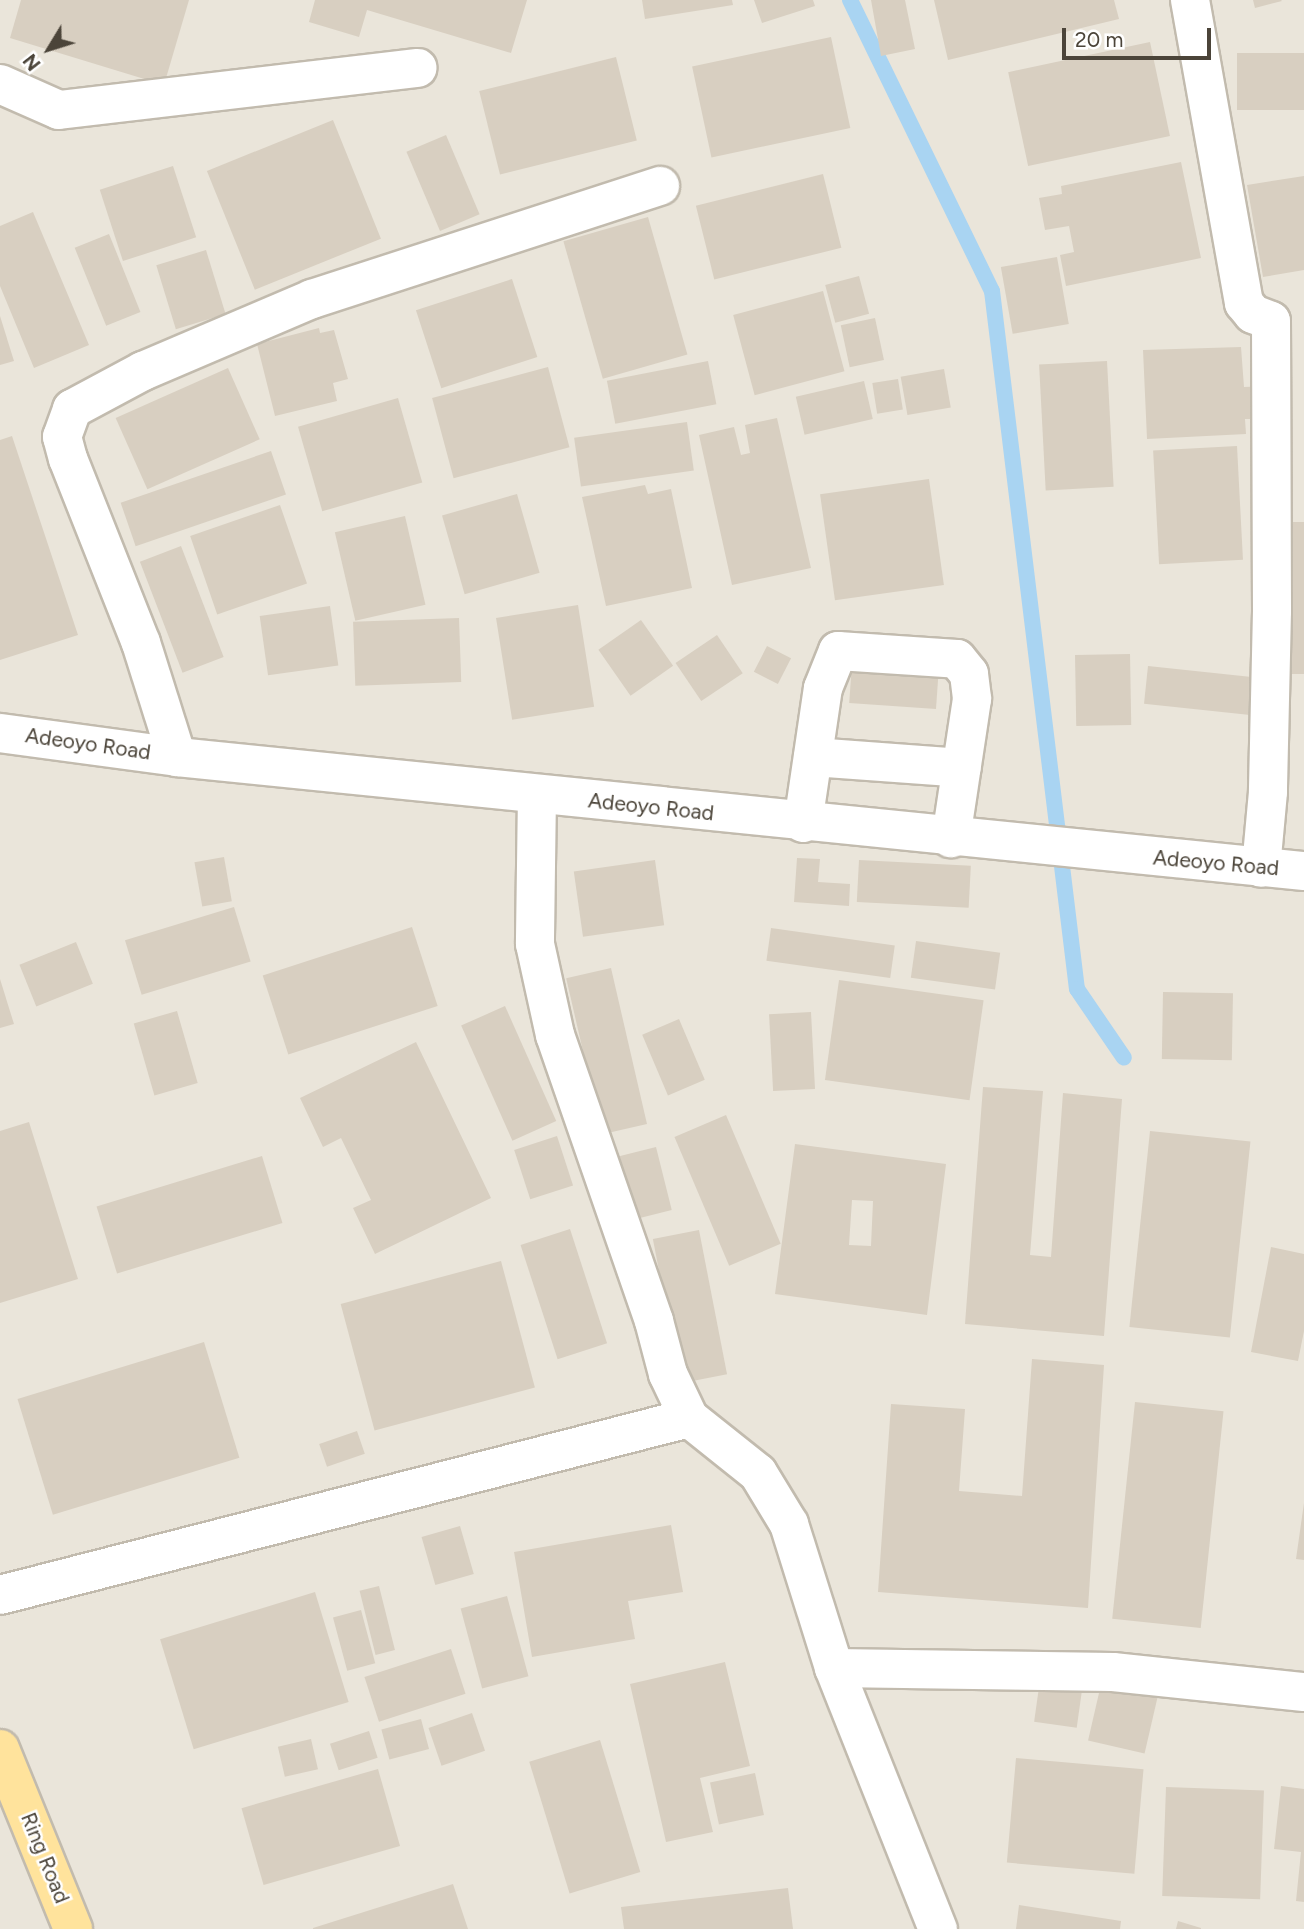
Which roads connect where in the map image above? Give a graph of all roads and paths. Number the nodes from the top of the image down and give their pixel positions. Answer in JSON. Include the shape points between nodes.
{"nodes":[{"id":1,"x":1190,"y":0,"type":"edge"},
{"id":2,"x":418,"y":68,"type":"dead end"},
{"id":3,"x":0,"y":85,"type":"edge"},
{"id":4,"x":660,"y":186,"type":"dead end"},
{"id":5,"x":1287,"y":319,"type":"edge"},
{"id":6,"x":0,"y":733,"type":"edge"},
{"id":7,"x":177,"y":757,"type":"junction"},
{"id":8,"x":813,"y":757,"type":"junction"},
{"id":9,"x":962,"y":768,"type":"junction"},
{"id":10,"x":537,"y":794,"type":"junction"},
{"id":11,"x":803,"y":823,"type":"junction"},
{"id":12,"x":951,"y":838,"type":"junction"},
{"id":13,"x":1261,"y":868,"type":"junction"},
{"id":14,"x":1304,"y":872,"type":"edge"},
{"id":15,"x":690,"y":1418,"type":"junction"},
{"id":16,"x":0,"y":1595,"type":"edge"},
{"id":17,"x":834,"y":1668,"type":"junction"},
{"id":18,"x":1304,"y":1692,"type":"edge"},
{"id":19,"x":0,"y":1749,"type":"edge"},
{"id":20,"x":74,"y":1929,"type":"edge"},
{"id":21,"x":939,"y":1929,"type":"edge"}],
"edges":[{"from":1,"to":5,"type":"street","via":[[1244,303],[1253,314]]},
{"from":2,"to":3,"type":"street","via":[[59,110]]},
{"from":4,"to":7,"type":"street","via":[[312,299],[143,371],[72,409],[62,437],[68,459],[141,643]]},
{"from":5,"to":13,"type":"street"},
{"from":6,"to":7,"type":"street","name":"Adeoyo Road"},
{"from":7,"to":10,"type":"street","name":"Adeoyo Road"},
{"from":8,"to":9,"type":"street"},
{"from":8,"to":9,"type":"street","via":[[826,676],[843,649],[962,663],[972,699]]},
{"from":8,"to":11,"type":"street"},
{"from":9,"to":12,"type":"street"},
{"from":10,"to":11,"type":"street","name":"Adeoyo Road"},
{"from":10,"to":15,"type":"street","via":[[535,944],[555,1035],[668,1374]]},
{"from":11,"to":12,"type":"street","name":"Adeoyo Road"},
{"from":12,"to":13,"type":"street","name":"Adeoyo Road"},
{"from":13,"to":14,"type":"street","name":"Adeoyo Road"},
{"from":15,"to":16,"type":"street"},
{"from":15,"to":17,"type":"street","via":[[758,1473],[789,1524]]},
{"from":17,"to":18,"type":"street","via":[[1113,1672]]},
{"from":17,"to":21,"type":"street"},
{"from":19,"to":20,"type":"main road","name":"Ring Road"}]}
